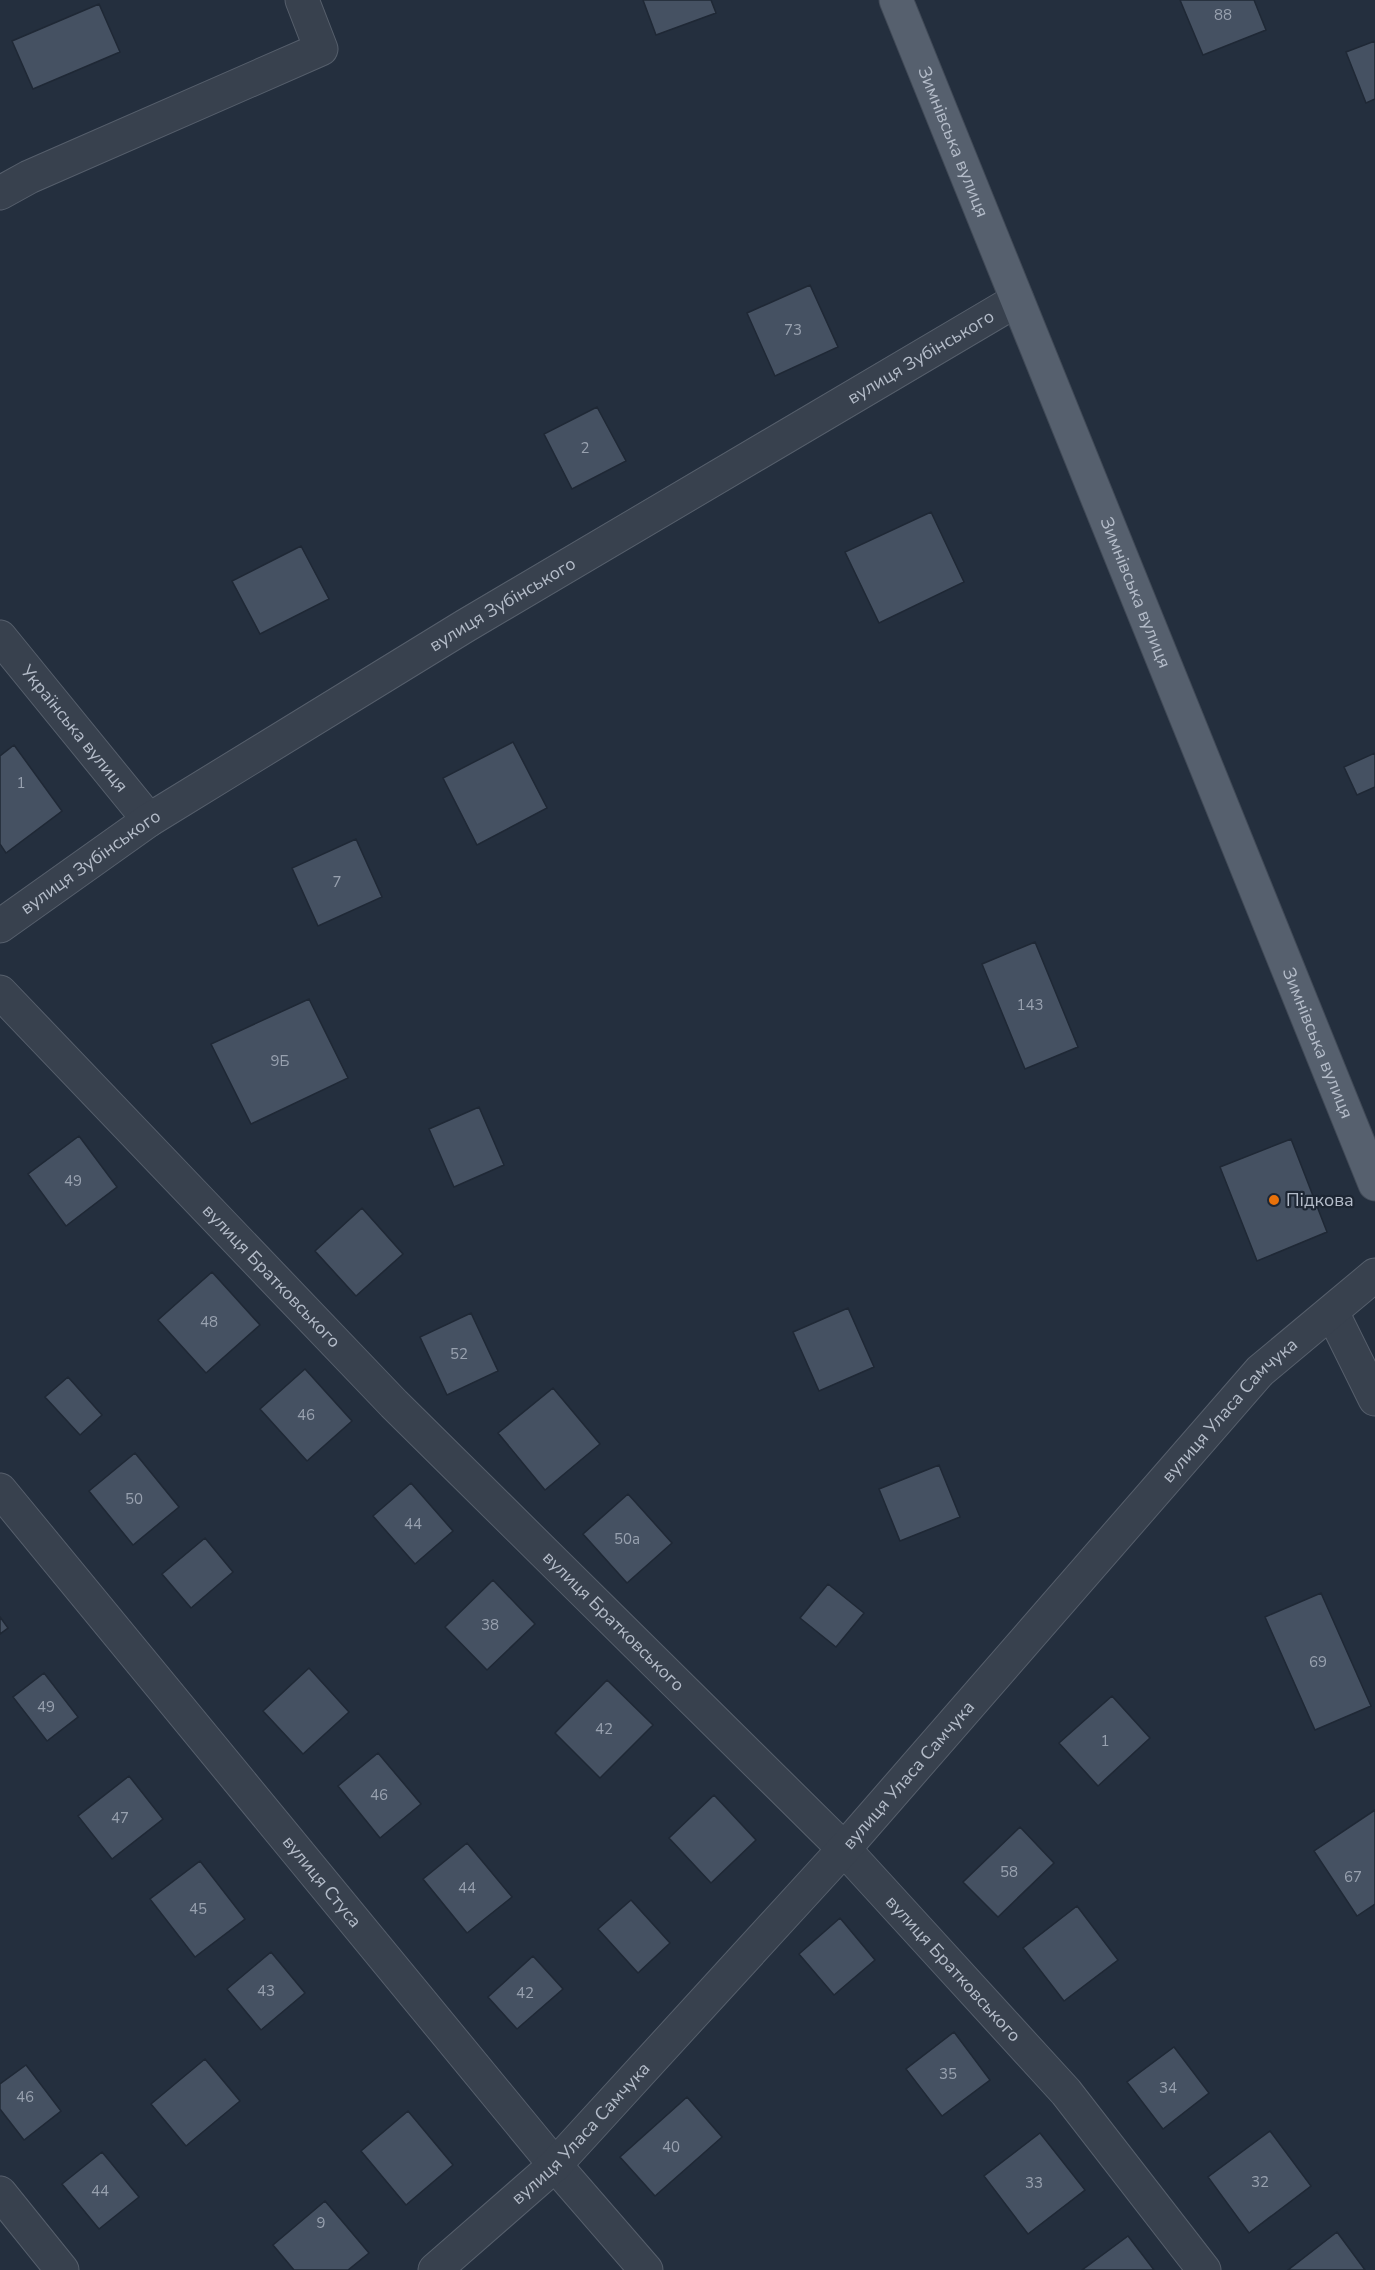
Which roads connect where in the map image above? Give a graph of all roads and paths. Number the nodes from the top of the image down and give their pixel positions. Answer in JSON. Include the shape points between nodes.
{"nodes":[{"id":1,"x":302,"y":0,"type":"edge"},
{"id":2,"x":896,"y":0,"type":"edge"},
{"id":3,"x":0,"y":193,"type":"edge"},
{"id":4,"x":1017,"y":300,"type":"junction"},
{"id":5,"x":0,"y":637,"type":"edge"},
{"id":6,"x":148,"y":820,"type":"junction"},
{"id":7,"x":0,"y":926,"type":"edge"},
{"id":8,"x":0,"y":992,"type":"edge"},
{"id":9,"x":1375,"y":1184,"type":"edge"},
{"id":10,"x":1375,"y":1275,"type":"edge"},
{"id":11,"x":1332,"y":1312,"type":"junction"},
{"id":12,"x":1375,"y":1399,"type":"edge"},
{"id":13,"x":0,"y":1490,"type":"edge"},
{"id":14,"x":844,"y":1849,"type":"junction"},
{"id":15,"x":555,"y":2165,"type":"junction"},
{"id":16,"x":0,"y":2193,"type":"edge"},
{"id":17,"x":62,"y":2270,"type":"edge"},
{"id":18,"x":435,"y":2270,"type":"edge"},
{"id":19,"x":646,"y":2270,"type":"edge"},
{"id":20,"x":1204,"y":2270,"type":"edge"}],
"edges":[{"from":1,"to":3,"type":"street","via":[[321,49]]},
{"from":2,"to":4,"type":"main road","name":"Зимнівська вулиця"},
{"from":4,"to":6,"type":"street","name":"вулиця Зубінського","via":[[465,626]]},
{"from":4,"to":9,"type":"main road","name":"Зимнівська вулиця"},
{"from":5,"to":6,"type":"street","name":"Українська вулиця"},
{"from":6,"to":7,"type":"street","name":"вулиця Зубінського"},
{"from":8,"to":14,"type":"street","name":"вулиця Братковського","via":[[394,1404]]},
{"from":10,"to":11,"type":"street","name":"вулиця Уласа Самчука"},
{"from":11,"to":12,"type":"street"},
{"from":11,"to":14,"type":"street","name":"вулиця Уласа Самчука","via":[[1260,1371]]},
{"from":13,"to":15,"type":"street","name":"вулиця Стуса"},
{"from":14,"to":15,"type":"street","name":"вулиця Уласа Самчука"},
{"from":14,"to":20,"type":"street","name":"вулиця Братковського","via":[[1066,2092]]},
{"from":15,"to":18,"type":"street","name":"вулиця Уласа Самчука"},
{"from":15,"to":19,"type":"street","name":"вулиця Стуса"},
{"from":16,"to":17,"type":"street"}]}
